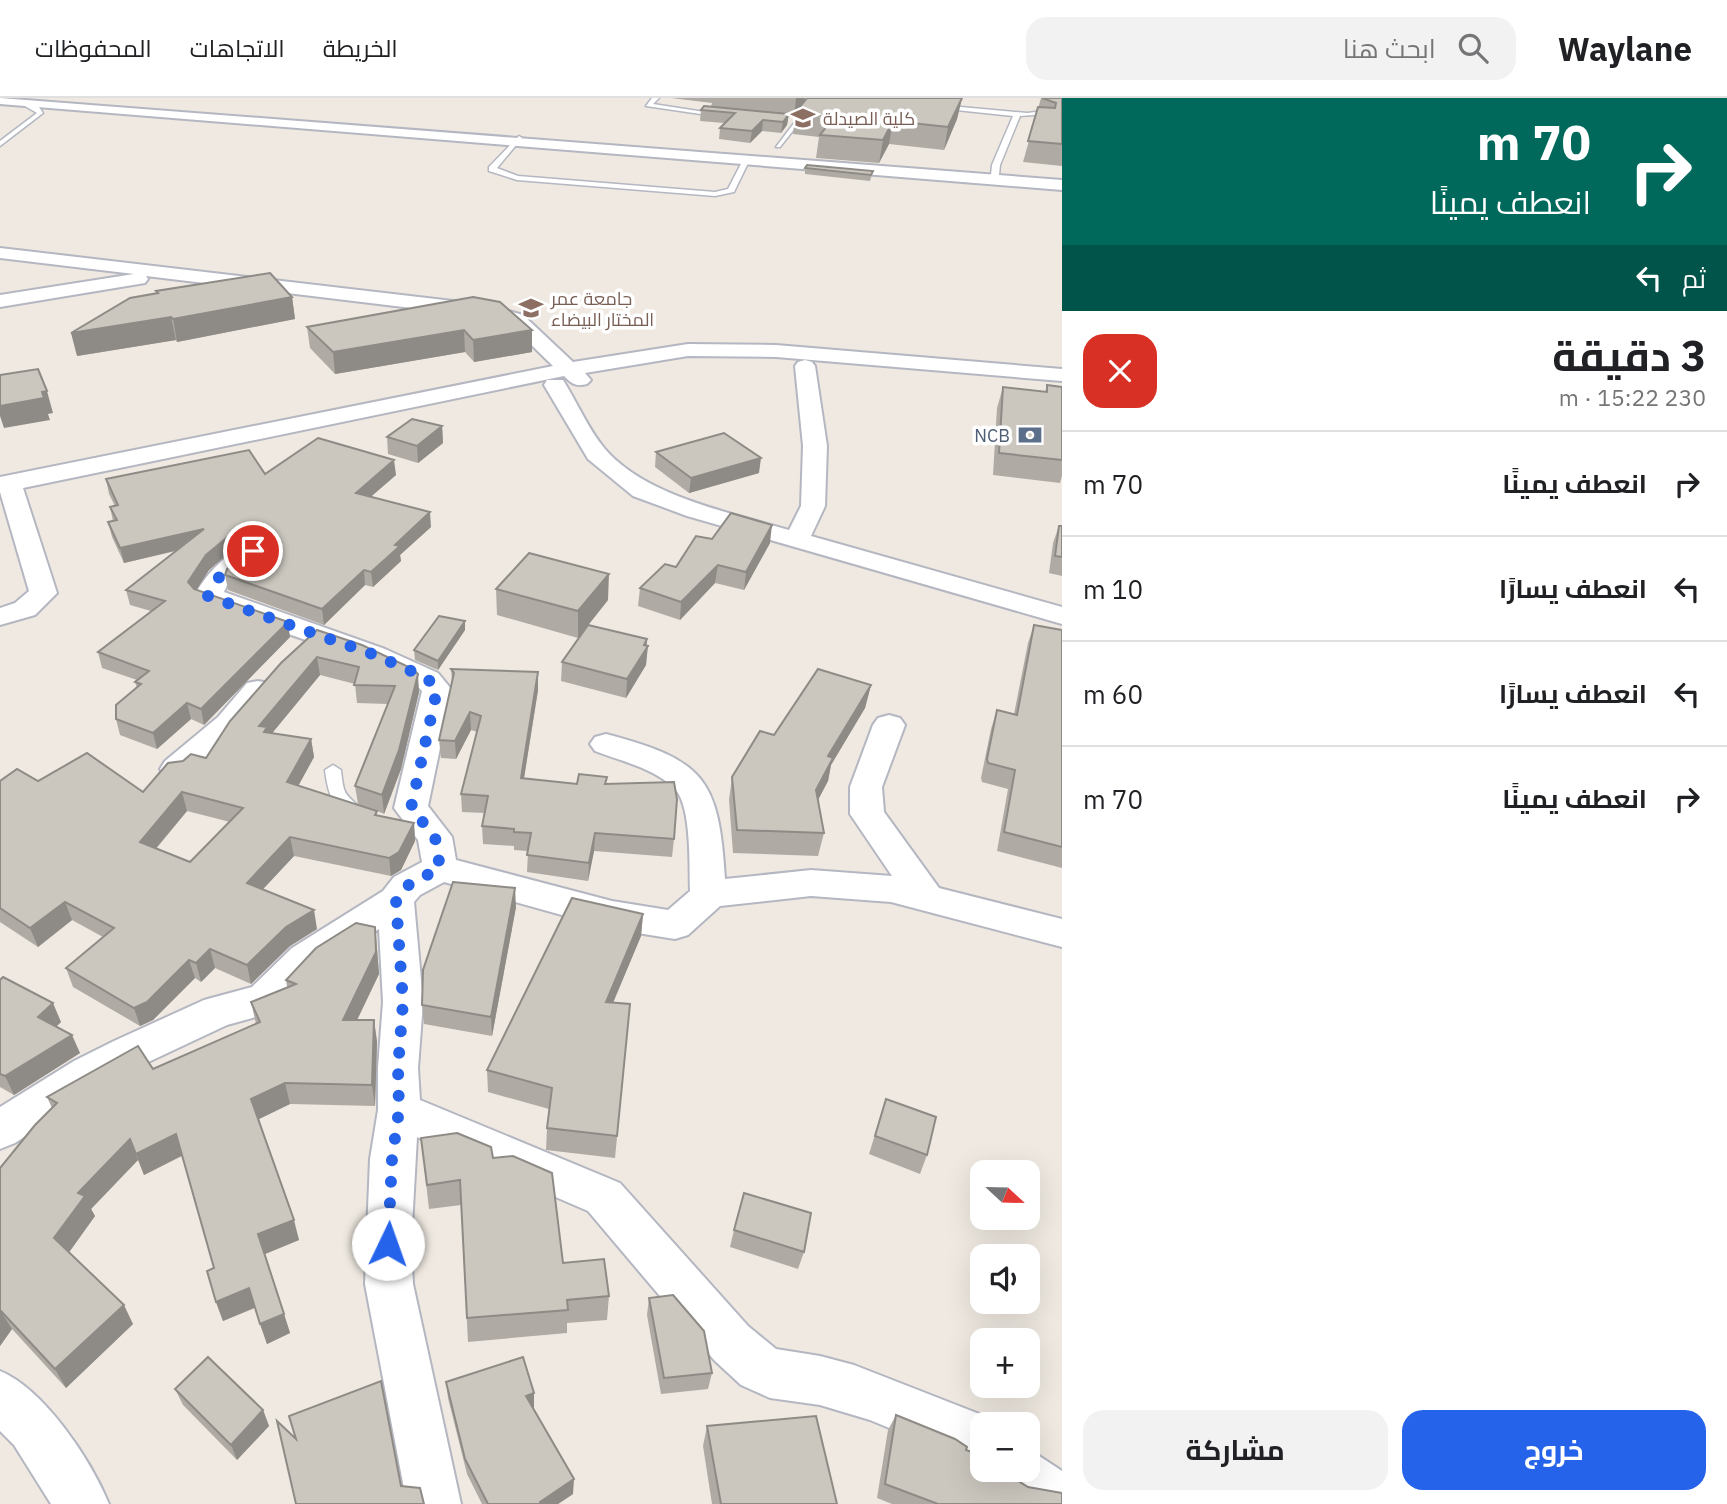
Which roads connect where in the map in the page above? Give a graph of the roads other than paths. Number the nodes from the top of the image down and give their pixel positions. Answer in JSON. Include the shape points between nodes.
{"nodes":[{"id":1,"x":656,"y":98,"type":"edge"},
{"id":2,"x":816,"y":98,"type":"edge"},
{"id":3,"x":26,"y":99,"type":"edge"},
{"id":4,"x":0,"y":100,"type":"edge"},
{"id":5,"x":934,"y":107,"type":"edge"},
{"id":6,"x":1062,"y":113,"type":"edge"},
{"id":7,"x":1017,"y":115,"type":"junction"},
{"id":8,"x":733,"y":116,"type":"edge"},
{"id":9,"x":784,"y":121,"type":"edge"},
{"id":10,"x":797,"y":122,"type":"junction"},
{"id":11,"x":517,"y":140,"type":"junction"},
{"id":12,"x":0,"y":144,"type":"edge"},
{"id":13,"x":778,"y":146,"type":"dead end"},
{"id":14,"x":745,"y":161,"type":"junction"},
{"id":15,"x":995,"y":176,"type":"junction"},
{"id":16,"x":1062,"y":183,"type":"edge"},
{"id":17,"x":0,"y":253,"type":"edge"},
{"id":18,"x":180,"y":273,"type":"junction"},
{"id":19,"x":0,"y":302,"type":"edge"},
{"id":20,"x":805,"y":366,"type":"junction"},
{"id":21,"x":1062,"y":374,"type":"edge"},
{"id":22,"x":568,"y":378,"type":"junction"},
{"id":23,"x":1062,"y":386,"type":"edge"},
{"id":24,"x":5,"y":489,"type":"edge"},
{"id":25,"x":797,"y":539,"type":"junction"},
{"id":26,"x":253,"y":551,"type":"edge"},
{"id":27,"x":1062,"y":616,"type":"edge"},
{"id":28,"x":0,"y":617,"type":"edge"},
{"id":29,"x":314,"y":634,"type":"junction"},
{"id":30,"x":889,"y":725,"type":"dead end"},
{"id":31,"x":606,"y":744,"type":"dead end"},
{"id":32,"x":176,"y":769,"type":"edge"},
{"id":33,"x":332,"y":770,"type":"dead end"},
{"id":34,"x":373,"y":819,"type":"edge"},
{"id":35,"x":440,"y":868,"type":"junction"},
{"id":36,"x":708,"y":896,"type":"junction"},
{"id":37,"x":926,"y":897,"type":"junction"},
{"id":38,"x":396,"y":900,"type":"junction"},
{"id":39,"x":1062,"y":933,"type":"edge"},
{"id":40,"x":399,"y":1110,"type":"junction"},
{"id":41,"x":0,"y":1130,"type":"edge"},
{"id":42,"x":0,"y":1396,"type":"edge"},
{"id":43,"x":970,"y":1437,"type":"edge"},
{"id":44,"x":1033,"y":1482,"type":"edge"},
{"id":45,"x":1062,"y":1503,"type":"edge"},
{"id":46,"x":82,"y":1504,"type":"edge"},
{"id":47,"x":434,"y":1504,"type":"edge"}],
"edges":[{"from":1,"to":8,"type":"lane","via":[[648,105]]},
{"from":2,"to":10,"type":"lane"},
{"from":3,"to":4,"type":"street"},
{"from":3,"to":11,"type":"street"},
{"from":3,"to":12,"type":"lane","via":[[40,113]]},
{"from":5,"to":7,"type":"lane"},
{"from":6,"to":7,"type":"lane"},
{"from":7,"to":15,"type":"lane"},
{"from":9,"to":10,"type":"lane"},
{"from":10,"to":13,"type":"lane"},
{"from":11,"to":14,"type":"street"},
{"from":11,"to":14,"type":"lane","via":[[492,169],[517,177],[715,194],[731,190]]},
{"from":11,"to":15,"type":"street"},
{"from":14,"to":16,"type":"street"},
{"from":15,"to":16,"type":"street"},
{"from":17,"to":18,"type":"street"},
{"from":18,"to":19,"type":"street"},
{"from":18,"to":22,"type":"street","via":[[499,314],[516,319]]},
{"from":20,"to":22,"type":"street","via":[[683,363]]},
{"from":20,"to":23,"type":"street"},
{"from":20,"to":25,"type":"street","via":[[815,446],[813,506]]},
{"from":21,"to":22,"type":"street","via":[[723,349],[650,355]]},
{"from":22,"to":24,"type":"street","via":[[69,487]]},
{"from":22,"to":25,"type":"street","via":[[596,454],[642,491]]},
{"from":24,"to":28,"type":"street","via":[[43,593],[25,609]]},
{"from":25,"to":27,"type":"street"},
{"from":26,"to":29,"type":"street","via":[[217,579],[208,596]]},
{"from":29,"to":32,"type":"street","via":[[229,724]]},
{"from":29,"to":35,"type":"street","via":[[427,678],[437,690],[411,808],[418,827],[435,837]]},
{"from":30,"to":37,"type":"street","via":[[866,787],[867,814]]},
{"from":31,"to":36,"type":"street","via":[[669,769],[692,787],[704,830]]},
{"from":33,"to":34,"type":"lane","via":[[335,794],[344,806]]},
{"from":35,"to":36,"type":"street","via":[[612,915],[675,925]]},
{"from":35,"to":38,"type":"street","via":[[407,886]]},
{"from":36,"to":37,"type":"street","via":[[811,883],[891,889]]},
{"from":37,"to":39,"type":"street"},
{"from":38,"to":40,"type":"street","via":[[403,1002]]},
{"from":38,"to":41,"type":"street","via":[[306,958],[264,1000],[218,1011],[118,1058]]},
{"from":40,"to":43,"type":"street","via":[[604,1197],[731,1343],[765,1373],[838,1385]]},
{"from":40,"to":47,"type":"street","via":[[390,1195],[389,1284]]},
{"from":42,"to":46,"type":"street","via":[[32,1427]]},
{"from":44,"to":45,"type":"street"}]}
